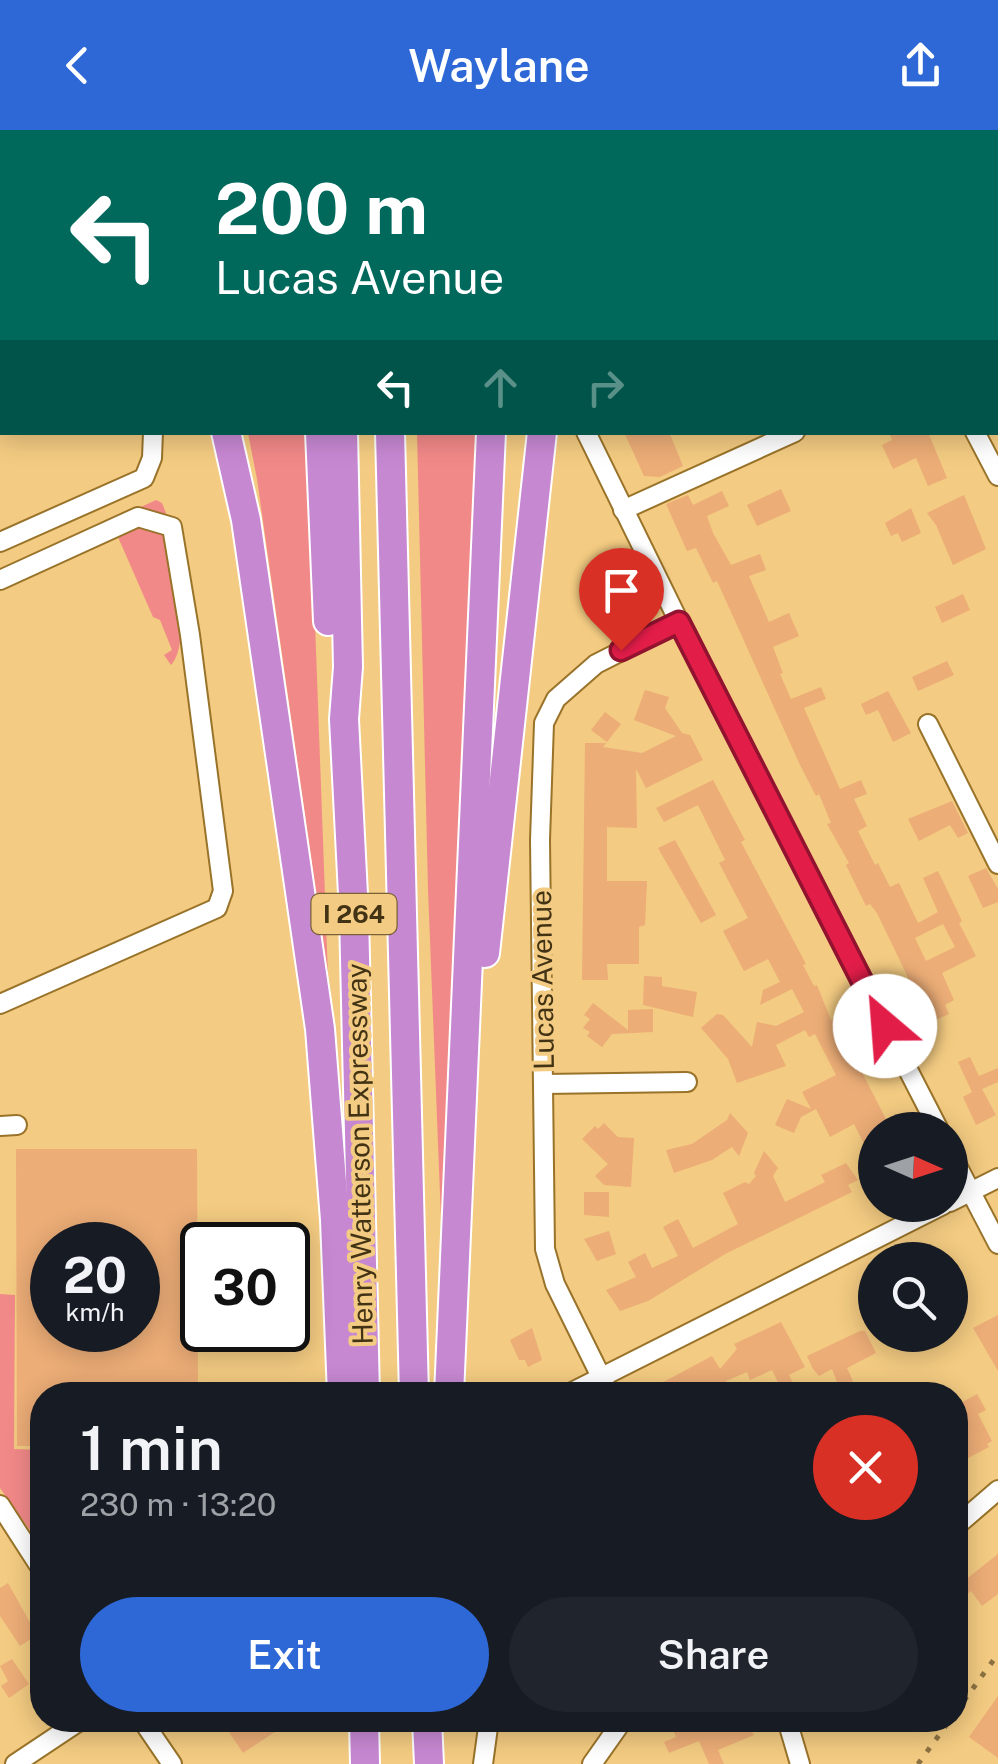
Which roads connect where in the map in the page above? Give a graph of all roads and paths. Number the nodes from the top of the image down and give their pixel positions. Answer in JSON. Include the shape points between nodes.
{"nodes":[{"id":1,"x":153,"y":435,"type":"edge"},
{"id":2,"x":227,"y":435,"type":"edge"},
{"id":3,"x":240,"y":435,"type":"edge"},
{"id":4,"x":320,"y":435,"type":"edge"},
{"id":5,"x":342,"y":435,"type":"edge"},
{"id":6,"x":390,"y":435,"type":"edge"},
{"id":7,"x":491,"y":435,"type":"edge"},
{"id":8,"x":542,"y":435,"type":"edge"},
{"id":9,"x":587,"y":435,"type":"edge"},
{"id":10,"x":788,"y":435,"type":"edge"},
{"id":11,"x":978,"y":435,"type":"edge"},
{"id":12,"x":998,"y":476,"type":"edge"},
{"id":13,"x":240,"y":480,"type":"junction"},
{"id":14,"x":623,"y":510,"type":"junction"},
{"id":15,"x":0,"y":542,"type":"edge"},
{"id":16,"x":0,"y":580,"type":"edge"},
{"id":17,"x":679,"y":622,"type":"junction"},
{"id":18,"x":344,"y":719,"type":"junction"},
{"id":19,"x":928,"y":724,"type":"dead end"},
{"id":20,"x":998,"y":864,"type":"edge"},
{"id":21,"x":0,"y":1004,"type":"edge"},
{"id":22,"x":464,"y":1032,"type":"junction"},
{"id":23,"x":686,"y":1082,"type":"dead end"},
{"id":24,"x":543,"y":1084,"type":"junction"},
{"id":25,"x":930,"y":1112,"type":"edge"},
{"id":26,"x":998,"y":1178,"type":"edge"},
{"id":27,"x":968,"y":1186,"type":"edge"},
{"id":28,"x":971,"y":1192,"type":"junction"},
{"id":29,"x":968,"y":1193,"type":"edge"},
{"id":30,"x":911,"y":1222,"type":"edge"},
{"id":31,"x":998,"y":1244,"type":"edge"},
{"id":32,"x":341,"y":1382,"type":"edge"},
{"id":33,"x":365,"y":1382,"type":"edge"},
{"id":34,"x":414,"y":1382,"type":"edge"},
{"id":35,"x":450,"y":1382,"type":"edge"},
{"id":36,"x":605,"y":1382,"type":"edge"},
{"id":37,"x":614,"y":1382,"type":"edge"},
{"id":38,"x":998,"y":1490,"type":"edge"},
{"id":39,"x":0,"y":1504,"type":"edge"},
{"id":40,"x":968,"y":1515,"type":"edge"},
{"id":41,"x":30,"y":1551,"type":"edge"},
{"id":42,"x":63,"y":1732,"type":"edge"},
{"id":43,"x":150,"y":1732,"type":"edge"},
{"id":44,"x":364,"y":1732,"type":"edge"},
{"id":45,"x":427,"y":1732,"type":"edge"},
{"id":46,"x":487,"y":1732,"type":"edge"},
{"id":47,"x":615,"y":1732,"type":"edge"},
{"id":48,"x":791,"y":1732,"type":"edge"},
{"id":49,"x":14,"y":1764,"type":"edge"},
{"id":50,"x":172,"y":1764,"type":"edge"},
{"id":51,"x":365,"y":1764,"type":"edge"},
{"id":52,"x":429,"y":1764,"type":"edge"},
{"id":53,"x":483,"y":1764,"type":"edge"},
{"id":54,"x":592,"y":1764,"type":"edge"},
{"id":55,"x":800,"y":1764,"type":"edge"}],
"edges":[{"from":1,"to":15,"type":"street","via":[[144,478]]},
{"from":2,"to":13,"type":"highway"},
{"from":3,"to":13,"type":"highway"},
{"from":4,"to":18,"type":"highway","via":[[330,668]]},
{"from":5,"to":18,"type":"highway","name":"Henry Watterson Expressway","number":"I 264"},
{"from":6,"to":34,"type":"highway","name":"Henry Watterson Expressway","number":"I 264"},
{"from":7,"to":22,"type":"highway"},
{"from":8,"to":22,"type":"highway","via":[[481,990]]},
{"from":9,"to":14,"type":"street"},
{"from":10,"to":14,"type":"street"},
{"from":11,"to":12,"type":"street"},
{"from":13,"to":32,"type":"highway","via":[[320,1029]]},
{"from":14,"to":17,"type":"street"},
{"from":16,"to":21,"type":"street","via":[[138,516],[172,527],[223,891],[217,908]]},
{"from":17,"to":24,"type":"street","name":"Lucas Avenue","via":[[596,664],[556,700],[544,723]]},
{"from":17,"to":25,"type":"street"},
{"from":18,"to":33,"type":"highway","name":"Henry Watterson Expressway","number":"I 264"},
{"from":19,"to":20,"type":"street"},
{"from":22,"to":35,"type":"highway"},
{"from":23,"to":24,"type":"street"},
{"from":24,"to":36,"type":"street","name":"Lucas Avenue","via":[[548,1266]]},
{"from":26,"to":28,"type":"street"},
{"from":27,"to":28,"type":"street"},
{"from":28,"to":29,"type":"street"},
{"from":28,"to":31,"type":"street"},
{"from":30,"to":37,"type":"street"},
{"from":38,"to":40,"type":"street"},
{"from":39,"to":41,"type":"street"},
{"from":42,"to":49,"type":"street"},
{"from":43,"to":50,"type":"street"},
{"from":44,"to":51,"type":"highway"},
{"from":45,"to":52,"type":"highway"},
{"from":46,"to":53,"type":"street"},
{"from":47,"to":54,"type":"street"},
{"from":48,"to":55,"type":"street"}]}
